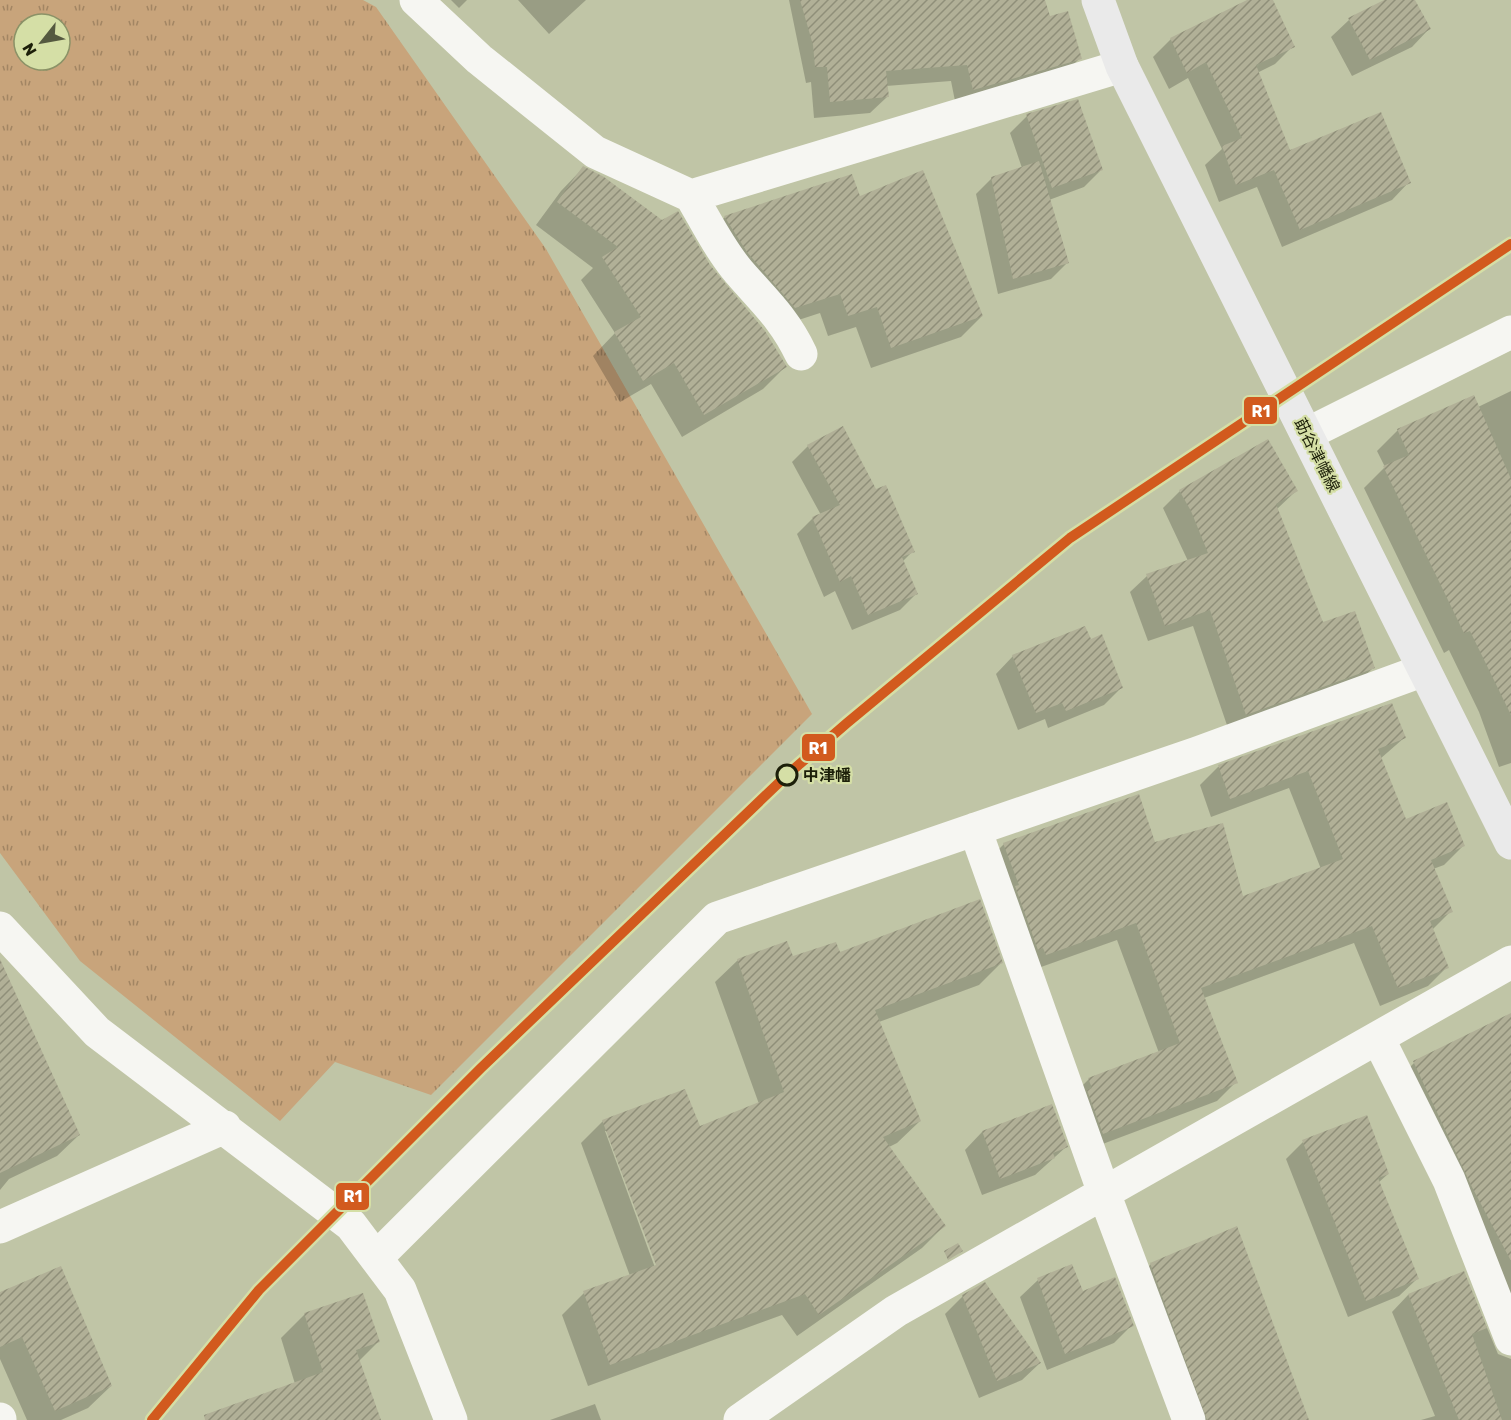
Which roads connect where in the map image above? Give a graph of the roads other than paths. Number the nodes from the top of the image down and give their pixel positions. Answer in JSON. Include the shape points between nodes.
{"nodes":[{"id":1,"x":416,"y":0,"type":"edge"},
{"id":2,"x":1098,"y":0,"type":"edge"},
{"id":3,"x":1122,"y":66,"type":"junction"},
{"id":4,"x":691,"y":196,"type":"junction"},
{"id":5,"x":1511,"y":332,"type":"edge"},
{"id":6,"x":801,"y":354,"type":"dead end"},
{"id":7,"x":1307,"y":434,"type":"junction"},
{"id":8,"x":1424,"y":670,"type":"junction"},
{"id":9,"x":975,"y":830,"type":"junction"},
{"id":10,"x":1511,"y":843,"type":"edge"},
{"id":11,"x":0,"y":928,"type":"edge"},
{"id":12,"x":1511,"y":962,"type":"edge"},
{"id":13,"x":1378,"y":1038,"type":"junction"},
{"id":14,"x":225,"y":1127,"type":"junction"},
{"id":15,"x":1104,"y":1193,"type":"junction"},
{"id":16,"x":0,"y":1227,"type":"edge"},
{"id":17,"x":376,"y":1258,"type":"junction"},
{"id":18,"x":1511,"y":1339,"type":"edge"},
{"id":19,"x":451,"y":1420,"type":"edge"},
{"id":20,"x":740,"y":1420,"type":"edge"},
{"id":21,"x":1189,"y":1420,"type":"edge"}],
"edges":[{"from":1,"to":4,"type":"street","via":[[479,59],[596,152]]},
{"from":2,"to":3,"type":"main road","name":"莇谷津幡線"},
{"from":3,"to":4,"type":"street"},
{"from":3,"to":7,"type":"main road","name":"莇谷津幡線"},
{"from":4,"to":6,"type":"street","via":[[738,270],[766,298]]},
{"from":5,"to":7,"type":"street"},
{"from":7,"to":8,"type":"main road","name":"莇谷津幡線"},
{"from":8,"to":9,"type":"street"},
{"from":8,"to":10,"type":"main road","name":"莇谷津幡線"},
{"from":9,"to":15,"type":"street"},
{"from":9,"to":17,"type":"street","via":[[717,918]]},
{"from":11,"to":14,"type":"street","via":[[97,1032]]},
{"from":12,"to":13,"type":"street"},
{"from":13,"to":15,"type":"street"},
{"from":13,"to":18,"type":"street","via":[[1449,1180]]},
{"from":14,"to":16,"type":"street"},
{"from":14,"to":17,"type":"street","via":[[351,1225]]},
{"from":15,"to":20,"type":"street","via":[[896,1311]]},
{"from":15,"to":21,"type":"street"},
{"from":17,"to":19,"type":"street","via":[[400,1290]]}]}
